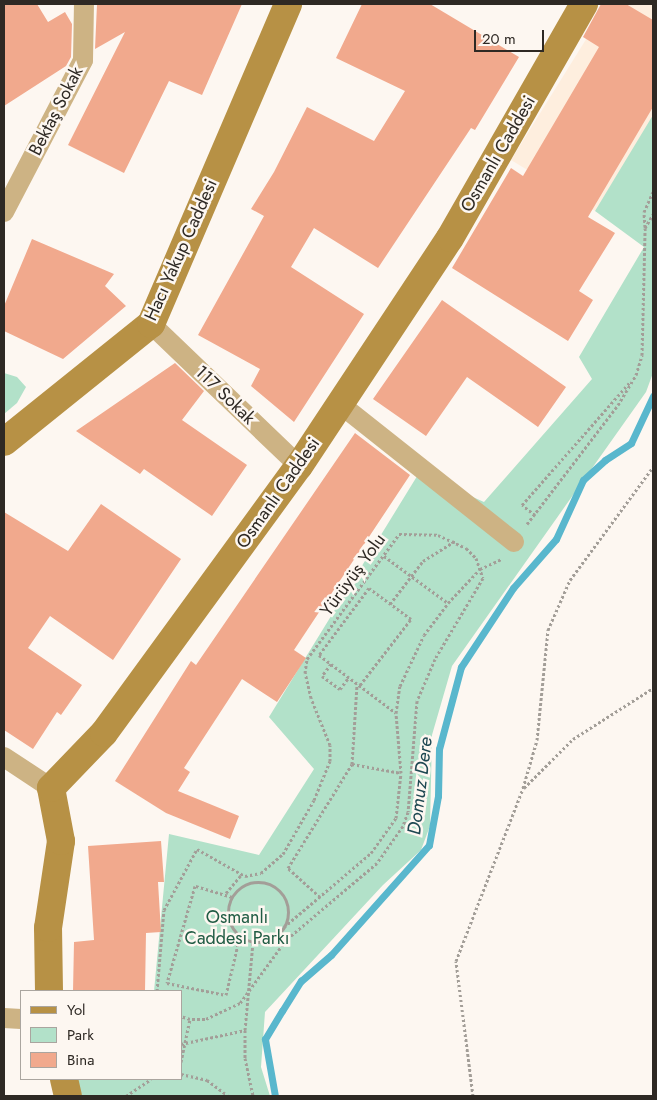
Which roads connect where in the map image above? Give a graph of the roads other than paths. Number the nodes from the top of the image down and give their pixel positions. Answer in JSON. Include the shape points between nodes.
{"nodes":[{"id":1,"x":84,"y":4,"type":"edge"},
{"id":2,"x":288,"y":4,"type":"edge"},
{"id":3,"x":584,"y":4,"type":"edge"},
{"id":4,"x":4,"y":212,"type":"edge"},
{"id":5,"x":151,"y":324,"type":"junction"},
{"id":6,"x":340,"y":404,"type":"junction"},
{"id":7,"x":4,"y":442,"type":"edge"},
{"id":8,"x":299,"y":466,"type":"junction"},
{"id":9,"x":514,"y":542,"type":"road end"},
{"id":10,"x":4,"y":757,"type":"edge"},
{"id":11,"x":51,"y":788,"type":"junction"},
{"id":12,"x":49,"y":990,"type":"edge"},
{"id":13,"x":4,"y":1018,"type":"edge"},
{"id":14,"x":20,"y":1019,"type":"edge"},
{"id":15,"x":64,"y":1080,"type":"edge"},
{"id":16,"x":68,"y":1096,"type":"edge"}],
"edges":[{"from":1,"to":4,"type":"street","name":"Bektaş Sokak","via":[[83,60]]},
{"from":2,"to":5,"type":"street","name":"Hacı Yakup Caddesi"},
{"from":3,"to":6,"type":"street","name":"Osmanlı Caddesi","via":[[450,238]]},
{"from":5,"to":7,"type":"street","name":"Hacı Yakup Caddesi"},
{"from":5,"to":8,"type":"street","name":"117 Sokak"},
{"from":6,"to":8,"type":"street","name":"Osmanlı Caddesi"},
{"from":6,"to":9,"type":"street"},
{"from":8,"to":11,"type":"street","name":"Osmanlı Caddesi","via":[[104,733]]},
{"from":10,"to":11,"type":"street"},
{"from":11,"to":12,"type":"street","via":[[61,841],[48,928]]},
{"from":13,"to":14,"type":"street"},
{"from":15,"to":16,"type":"street"}]}
